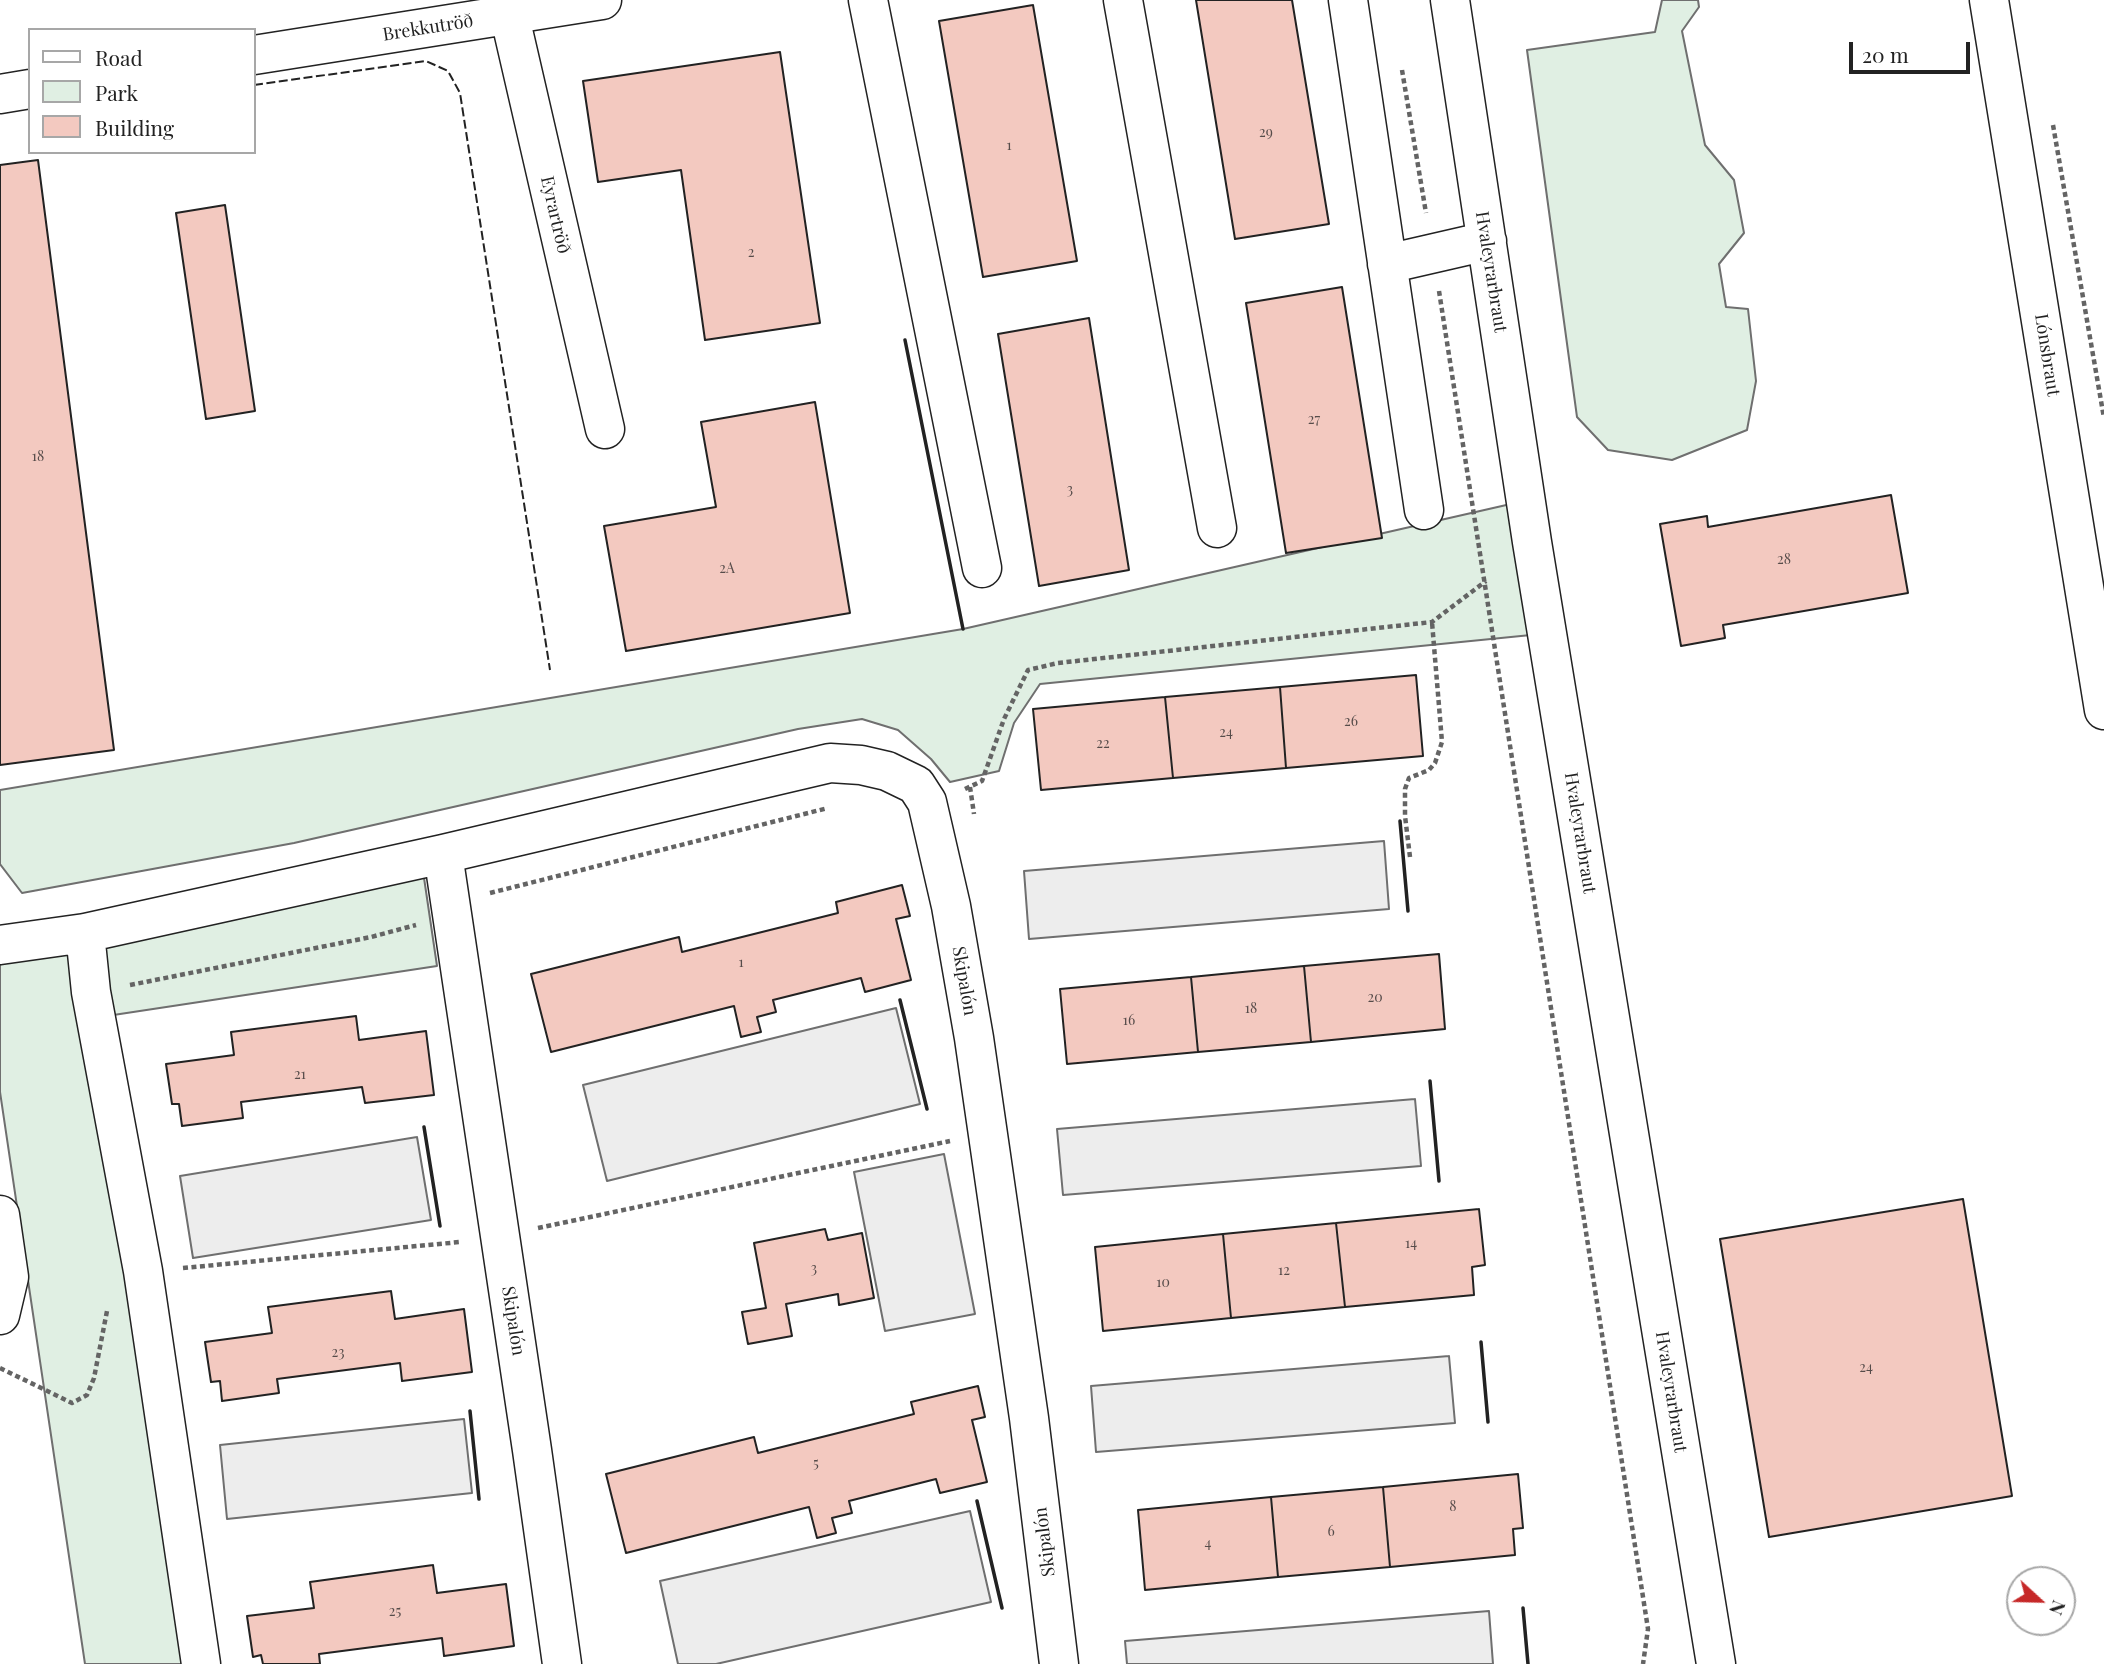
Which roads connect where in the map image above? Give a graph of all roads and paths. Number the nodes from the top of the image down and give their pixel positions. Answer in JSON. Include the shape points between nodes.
{"nodes":[{"id":1,"x":602,"y":0,"type":"edge"},
{"id":2,"x":868,"y":0,"type":"edge"},
{"id":3,"x":1123,"y":0,"type":"edge"},
{"id":4,"x":1348,"y":0,"type":"edge"},
{"id":5,"x":1450,"y":0,"type":"edge"},
{"id":6,"x":1989,"y":0,"type":"edge"},
{"id":7,"x":507,"y":8,"type":"edge"},
{"id":8,"x":256,"y":55,"type":"edge"},
{"id":9,"x":1402,"y":67,"type":"dead end"},
{"id":10,"x":28,"y":89,"type":"edge"},
{"id":11,"x":0,"y":94,"type":"edge"},
{"id":12,"x":2053,"y":121,"type":"dead end"},
{"id":13,"x":1487,"y":241,"type":"junction"},
{"id":14,"x":1433,"y":253,"type":"junction"},
{"id":15,"x":1387,"y":264,"type":"junction"},
{"id":16,"x":2104,"y":418,"type":"edge"},
{"id":17,"x":606,"y":429,"type":"dead end"},
{"id":18,"x":1424,"y":510,"type":"dead end"},
{"id":19,"x":1217,"y":528,"type":"dead end"},
{"id":20,"x":982,"y":568,"type":"dead end"},
{"id":21,"x":1486,"y":581,"type":"junction"},
{"id":22,"x":2104,"y":710,"type":"edge"},
{"id":23,"x":443,"y":854,"type":"junction"},
{"id":24,"x":1410,"y":858,"type":"dead end"},
{"id":25,"x":85,"y":933,"type":"junction"},
{"id":26,"x":0,"y":945,"type":"edge"},
{"id":27,"x":988,"y":1133,"type":"junction"},
{"id":28,"x":0,"y":1215,"type":"edge"},
{"id":29,"x":500,"y":1236,"type":"junction"},
{"id":30,"x":402,"y":1248,"type":"dead end"},
{"id":31,"x":0,"y":1315,"type":"edge"},
{"id":32,"x":201,"y":1664,"type":"edge"},
{"id":33,"x":562,"y":1664,"type":"edge"},
{"id":34,"x":1059,"y":1664,"type":"edge"},
{"id":35,"x":1643,"y":1664,"type":"edge"},
{"id":36,"x":1716,"y":1664,"type":"edge"}],
"edges":[{"from":1,"to":7,"type":"street","name":"Brekkutröð"},
{"from":2,"to":20,"type":"street"},
{"from":3,"to":19,"type":"street"},
{"from":4,"to":15,"type":"street"},
{"from":5,"to":13,"type":"street","name":"Hvaleyrarbraut"},
{"from":6,"to":22,"type":"street","name":"Lónsbraut"},
{"from":7,"to":8,"type":"street","name":"Brekkutröð"},
{"from":7,"to":17,"type":"street","name":"Eyrartröð"},
{"from":9,"to":14,"type":"path"},
{"from":10,"to":11,"type":"street"},
{"from":12,"to":16,"type":"path"},
{"from":13,"to":14,"type":"street"},
{"from":13,"to":36,"type":"street","name":"Hvaleyrarbraut"},
{"from":14,"to":15,"type":"street"},
{"from":14,"to":21,"type":"path"},
{"from":15,"to":18,"type":"street"},
{"from":21,"to":24,"type":"path","via":[[1432,622],[1442,742],[1430,770],[1409,778],[1405,789]]},
{"from":21,"to":35,"type":"path","via":[[1648,1629]]},
{"from":23,"to":25,"type":"street","name":"Skipalón"},
{"from":23,"to":27,"type":"street","name":"Skipalón","via":[[830,763],[887,771],[916,785],[927,802],[951,906]]},
{"from":23,"to":29,"type":"street","name":"Skipalón"},
{"from":25,"to":26,"type":"street","name":"Skipalón"},
{"from":25,"to":32,"type":"street","via":[[91,992],[143,1271]]},
{"from":27,"to":29,"type":"path"},
{"from":27,"to":34,"type":"street","name":"Skipalón","via":[[1030,1418]]},
{"from":28,"to":31,"type":"street","via":[[9,1277]]},
{"from":29,"to":30,"type":"path"},
{"from":29,"to":33,"type":"street","name":"Skipalón"}]}
